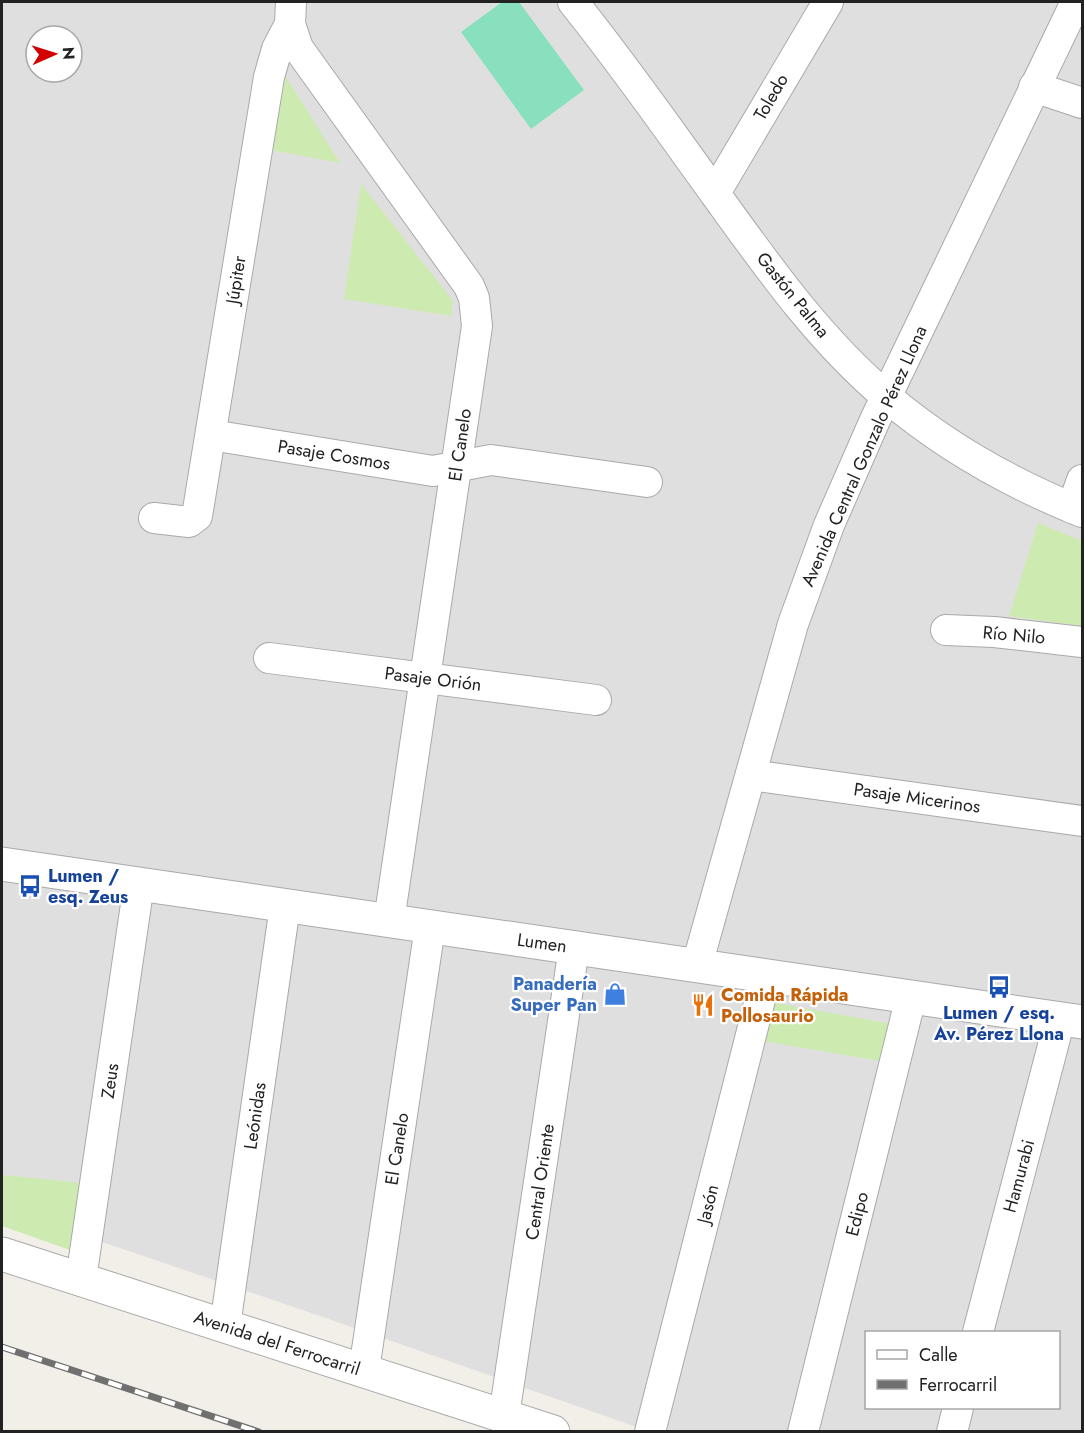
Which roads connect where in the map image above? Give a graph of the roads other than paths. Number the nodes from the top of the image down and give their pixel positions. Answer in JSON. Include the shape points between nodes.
{"nodes":[{"id":1,"x":828,"y":2,"type":"edge"},
{"id":2,"x":1076,"y":2,"type":"edge"},
{"id":3,"x":578,"y":4,"type":"edge"},
{"id":4,"x":291,"y":13,"type":"edge"},
{"id":5,"x":1034,"y":87,"type":"junction"},
{"id":6,"x":1083,"y":103,"type":"edge"},
{"id":7,"x":715,"y":193,"type":"junction"},
{"id":8,"x":887,"y":397,"type":"junction"},
{"id":9,"x":211,"y":435,"type":"junction"},
{"id":10,"x":456,"y":467,"type":"junction"},
{"id":11,"x":1083,"y":480,"type":"edge"},
{"id":12,"x":647,"y":482,"type":"dead end"},
{"id":13,"x":1077,"y":510,"type":"edge"},
{"id":14,"x":153,"y":518,"type":"dead end"},
{"id":15,"x":946,"y":630,"type":"dead end"},
{"id":16,"x":1083,"y":642,"type":"edge"},
{"id":17,"x":269,"y":658,"type":"dead end"},
{"id":18,"x":425,"y":678,"type":"junction"},
{"id":19,"x":596,"y":700,"type":"dead end"},
{"id":20,"x":751,"y":775,"type":"junction"},
{"id":21,"x":1083,"y":821,"type":"edge"},
{"id":22,"x":2,"y":864,"type":"edge"},
{"id":23,"x":139,"y":884,"type":"junction"},
{"id":24,"x":285,"y":906,"type":"junction"},
{"id":25,"x":388,"y":921,"type":"junction"},
{"id":26,"x":430,"y":927,"type":"junction"},
{"id":27,"x":574,"y":948,"type":"junction"},
{"id":28,"x":697,"y":965,"type":"junction"},
{"id":29,"x":766,"y":976,"type":"junction"},
{"id":30,"x":911,"y":997,"type":"junction"},
{"id":31,"x":1071,"y":1020,"type":"edge"},
{"id":32,"x":2,"y":1254,"type":"edge"},
{"id":33,"x":81,"y":1279,"type":"junction"},
{"id":34,"x":225,"y":1326,"type":"junction"},
{"id":35,"x":978,"y":1331,"type":"edge"},
{"id":36,"x":364,"y":1370,"type":"junction"},
{"id":37,"x":958,"y":1409,"type":"edge"},
{"id":38,"x":504,"y":1416,"type":"junction"},
{"id":39,"x":554,"y":1431,"type":"edge"},
{"id":40,"x":650,"y":1431,"type":"edge"},
{"id":41,"x":803,"y":1431,"type":"edge"},
{"id":42,"x":952,"y":1431,"type":"edge"}],
"edges":[{"from":1,"to":7,"type":"street","name":"Toledo"},
{"from":2,"to":5,"type":"street","name":"Avenida Central Gonzalo Pérez Llona"},
{"from":3,"to":7,"type":"street","name":"Gastón Palma"},
{"from":4,"to":9,"type":"street","name":"Júpiter","via":[[269,77]]},
{"from":4,"to":10,"type":"street","name":"El Canelo","via":[[298,48],[305,59],[474,298],[477,326]]},
{"from":5,"to":6,"type":"street"},
{"from":5,"to":8,"type":"street","name":"Avenida Central Gonzalo Pérez Llona"},
{"from":7,"to":8,"type":"street","name":"Gastón Palma","via":[[781,286]]},
{"from":8,"to":13,"type":"street","name":"Gastón Palma","via":[[973,459]]},
{"from":8,"to":20,"type":"street","name":"Avenida Central Gonzalo Pérez Llona","via":[[805,588]]},
{"from":9,"to":10,"type":"street","name":"Pasaje Cosmos","via":[[433,471]]},
{"from":9,"to":14,"type":"street","name":"Júpiter","via":[[197,516],[189,522]]},
{"from":10,"to":12,"type":"street","name":"Pasaje Cosmos","via":[[491,460]]},
{"from":10,"to":18,"type":"street","name":"El Canelo"},
{"from":11,"to":13,"type":"street"},
{"from":15,"to":16,"type":"street","name":"Río Nilo"},
{"from":17,"to":18,"type":"street","name":"Pasaje Orión"},
{"from":18,"to":19,"type":"street","name":"Pasaje Orión"},
{"from":18,"to":25,"type":"street","name":"El Canelo"},
{"from":20,"to":21,"type":"street","name":"Pasaje Micerinos"},
{"from":20,"to":28,"type":"street","name":"Avenida Central Gonzalo Pérez Llona"},
{"from":22,"to":23,"type":"street","name":"Lumen"},
{"from":23,"to":24,"type":"street","name":"Lumen"},
{"from":23,"to":33,"type":"street","name":"Zeus"},
{"from":24,"to":25,"type":"street","name":"Lumen"},
{"from":24,"to":34,"type":"street","name":"Leónidas"},
{"from":25,"to":26,"type":"street","name":"Lumen"},
{"from":26,"to":27,"type":"street","name":"Lumen"},
{"from":26,"to":36,"type":"street","name":"El Canelo"},
{"from":27,"to":28,"type":"street","name":"Lumen"},
{"from":27,"to":38,"type":"street","name":"Central Oriente"},
{"from":28,"to":29,"type":"street","name":"Lumen"},
{"from":29,"to":30,"type":"street","name":"Lumen"},
{"from":29,"to":40,"type":"street","name":"Jasón"},
{"from":30,"to":31,"type":"street","name":"Lumen"},
{"from":30,"to":41,"type":"street","name":"Edipo"},
{"from":31,"to":35,"type":"street","name":"Hamurabi"},
{"from":32,"to":33,"type":"street","name":"Avenida del Ferrocarril"},
{"from":33,"to":34,"type":"street","name":"Avenida del Ferrocarril"},
{"from":34,"to":36,"type":"street","name":"Avenida del Ferrocarril"},
{"from":36,"to":38,"type":"street","name":"Avenida del Ferrocarril"},
{"from":37,"to":42,"type":"street"},
{"from":38,"to":39,"type":"street","name":"Avenida del Ferrocarril"}]}
